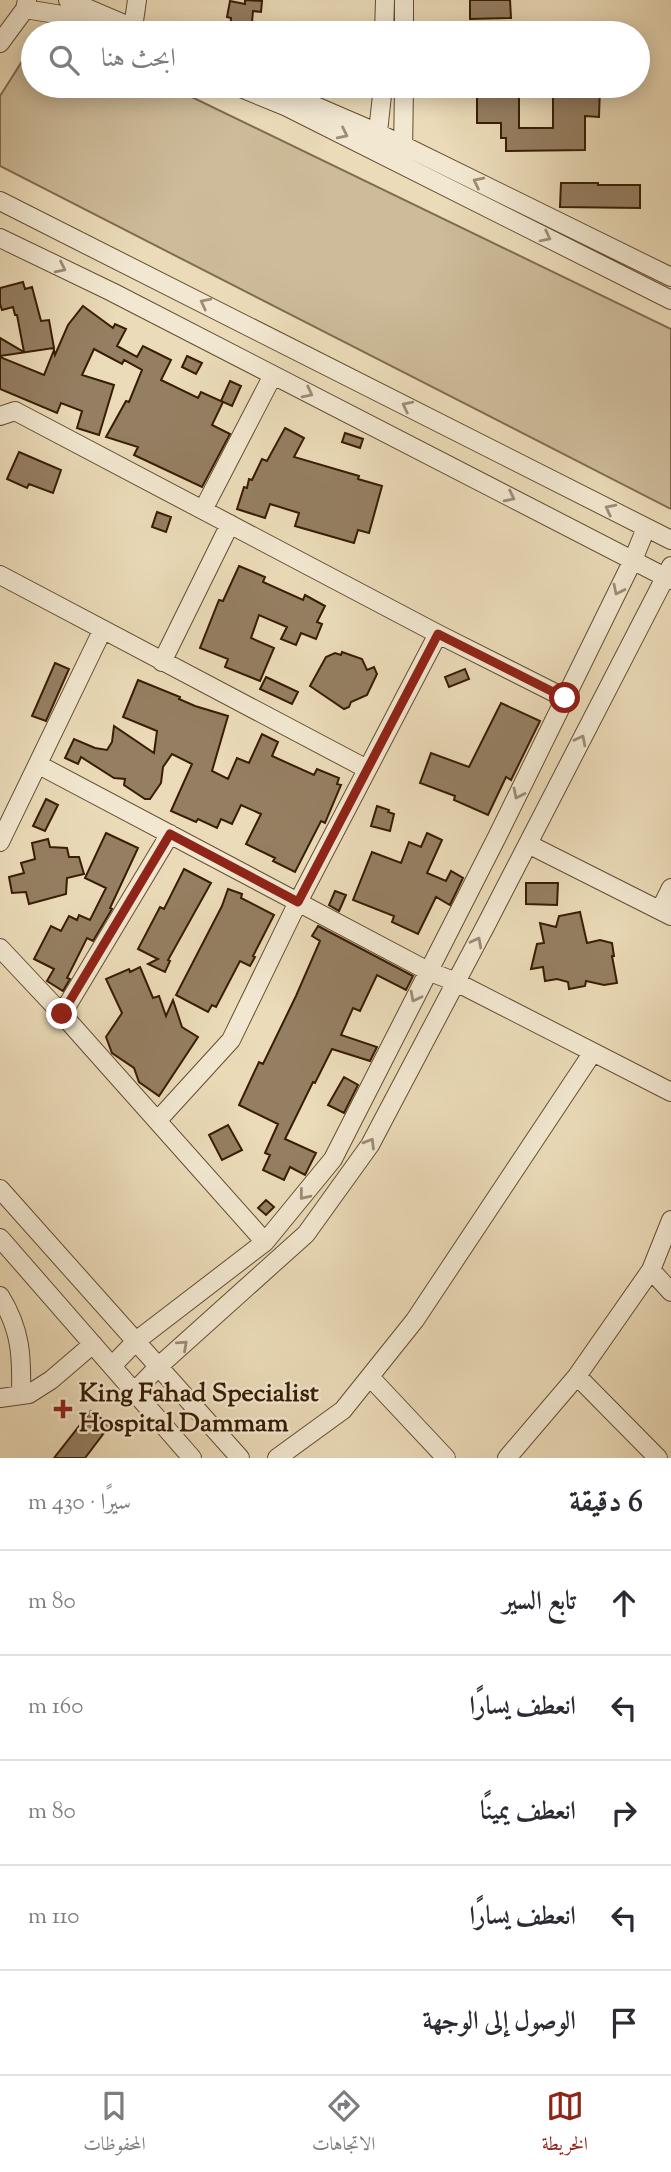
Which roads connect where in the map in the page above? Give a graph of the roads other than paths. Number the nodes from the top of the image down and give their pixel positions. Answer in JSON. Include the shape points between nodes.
{"nodes":[{"id":1,"x":68,"y":0,"type":"edge"},
{"id":2,"x":137,"y":0,"type":"edge"},
{"id":3,"x":385,"y":0,"type":"edge"},
{"id":4,"x":404,"y":0,"type":"edge"},
{"id":5,"x":26,"y":4,"type":"edge"},
{"id":6,"x":80,"y":21,"type":"edge"},
{"id":7,"x":116,"y":21,"type":"edge"},
{"id":8,"x":138,"y":21,"type":"edge"},
{"id":9,"x":384,"y":21,"type":"edge"},
{"id":10,"x":404,"y":21,"type":"edge"},
{"id":11,"x":0,"y":43,"type":"edge"},
{"id":12,"x":265,"y":98,"type":"edge"},
{"id":13,"x":291,"y":98,"type":"edge"},
{"id":14,"x":382,"y":98,"type":"edge"},
{"id":15,"x":404,"y":98,"type":"edge"},
{"id":16,"x":377,"y":142,"type":"junction"},
{"id":17,"x":403,"y":146,"type":"junction"},
{"id":18,"x":402,"y":164,"type":"junction"},
{"id":19,"x":0,"y":201,"type":"edge"},
{"id":20,"x":0,"y":238,"type":"edge"},
{"id":21,"x":671,"y":277,"type":"edge"},
{"id":22,"x":671,"y":300,"type":"edge"},
{"id":23,"x":273,"y":375,"type":"junction"},
{"id":24,"x":0,"y":416,"type":"edge"},
{"id":25,"x":203,"y":510,"type":"junction"},
{"id":26,"x":230,"y":524,"type":"junction"},
{"id":27,"x":646,"y":528,"type":"junction"},
{"id":28,"x":671,"y":540,"type":"edge"},
{"id":29,"x":633,"y":560,"type":"junction"},
{"id":30,"x":669,"y":574,"type":"edge"},
{"id":31,"x":0,"y":575,"type":"edge"},
{"id":32,"x":102,"y":631,"type":"junction"},
{"id":33,"x":438,"y":634,"type":"junction"},
{"id":34,"x":162,"y":662,"type":"junction"},
{"id":35,"x":565,"y":698,"type":"junction"},
{"id":36,"x":39,"y":765,"type":"junction"},
{"id":37,"x":367,"y":769,"type":"junction"},
{"id":38,"x":170,"y":834,"type":"junction"},
{"id":39,"x":0,"y":842,"type":"edge"},
{"id":40,"x":528,"y":844,"type":"junction"},
{"id":41,"x":671,"y":888,"type":"edge"},
{"id":42,"x":298,"y":902,"type":"junction"},
{"id":43,"x":665,"y":913,"type":"edge"},
{"id":44,"x":0,"y":948,"type":"edge"},
{"id":45,"x":428,"y":971,"type":"junction"},
{"id":46,"x":456,"y":982,"type":"junction"},
{"id":47,"x":62,"y":1014,"type":"junction"},
{"id":48,"x":593,"y":1052,"type":"junction"},
{"id":49,"x":671,"y":1092,"type":"edge"},
{"id":50,"x":158,"y":1121,"type":"junction"},
{"id":51,"x":0,"y":1189,"type":"edge"},
{"id":52,"x":671,"y":1220,"type":"edge"},
{"id":53,"x":0,"y":1238,"type":"edge"},
{"id":54,"x":265,"y":1242,"type":"junction"},
{"id":55,"x":651,"y":1270,"type":"junction"},
{"id":56,"x":671,"y":1292,"type":"edge"},
{"id":57,"x":0,"y":1296,"type":"edge"},
{"id":58,"x":136,"y":1341,"type":"junction"},
{"id":59,"x":93,"y":1344,"type":"junction"},
{"id":60,"x":159,"y":1366,"type":"junction"},
{"id":61,"x":112,"y":1367,"type":"junction"},
{"id":62,"x":578,"y":1376,"type":"junction"},
{"id":63,"x":370,"y":1377,"type":"junction"},
{"id":64,"x":134,"y":1392,"type":"junction"},
{"id":65,"x":21,"y":1395,"type":"junction"},
{"id":66,"x":0,"y":1398,"type":"edge"},
{"id":67,"x":192,"y":1458,"type":"edge"},
{"id":68,"x":240,"y":1458,"type":"edge"},
{"id":69,"x":277,"y":1458,"type":"edge"},
{"id":70,"x":446,"y":1458,"type":"edge"},
{"id":71,"x":507,"y":1458,"type":"edge"},
{"id":72,"x":658,"y":1458,"type":"edge"}],
"edges":[{"from":1,"to":7,"type":"street"},
{"from":2,"to":8,"type":"street"},
{"from":3,"to":9,"type":"street"},
{"from":4,"to":10,"type":"street"},
{"from":5,"to":6,"type":"street"},
{"from":5,"to":11,"type":"street"},
{"from":12,"to":16,"type":"street","one_way":true},
{"from":13,"to":16,"type":"street"},
{"from":14,"to":16,"type":"street"},
{"from":15,"to":17,"type":"street"},
{"from":16,"to":17,"type":"street"},
{"from":16,"to":18,"type":"street"},
{"from":17,"to":18,"type":"street"},
{"from":21,"to":17,"type":"street","one_way":true},
{"from":18,"to":22,"type":"street","one_way":true},
{"from":27,"to":19,"type":"street","one_way":true},
{"from":20,"to":23,"type":"street","one_way":true},
{"from":23,"to":25,"type":"street"},
{"from":23,"to":29,"type":"street","one_way":true},
{"from":24,"to":25,"type":"street","via":[[15,411]]},
{"from":25,"to":26,"type":"street"},
{"from":26,"to":33,"type":"street"},
{"from":26,"to":34,"type":"street"},
{"from":27,"to":28,"type":"street"},
{"from":27,"to":29,"type":"street"},
{"from":29,"to":30,"type":"street"},
{"from":29,"to":35,"type":"street","one_way":true},
{"from":40,"to":30,"type":"street","one_way":true},
{"from":31,"to":32,"type":"street"},
{"from":32,"to":34,"type":"street"},
{"from":32,"to":36,"type":"street"},
{"from":33,"to":35,"type":"street"},
{"from":33,"to":37,"type":"street"},
{"from":34,"to":37,"type":"street"},
{"from":35,"to":45,"type":"street","one_way":true},
{"from":36,"to":38,"type":"street"},
{"from":36,"to":39,"type":"street"},
{"from":37,"to":42,"type":"street"},
{"from":38,"to":42,"type":"street"},
{"from":38,"to":47,"type":"street"},
{"from":40,"to":43,"type":"street"},
{"from":46,"to":40,"type":"street","one_way":true},
{"from":41,"to":43,"type":"street"},
{"from":42,"to":45,"type":"street"},
{"from":42,"to":50,"type":"street","via":[[231,1040]]},
{"from":44,"to":47,"type":"street"},
{"from":45,"to":46,"type":"street"},
{"from":45,"to":54,"type":"street","one_way":true,"via":[[333,1159]]},
{"from":46,"to":48,"type":"street"},
{"from":60,"to":46,"type":"street","one_way":true,"via":[[306,1234],[370,1145]]},
{"from":47,"to":50,"type":"street"},
{"from":48,"to":49,"type":"street"},
{"from":48,"to":63,"type":"street","via":[[415,1320]]},
{"from":50,"to":54,"type":"street"},
{"from":51,"to":58,"type":"street"},
{"from":52,"to":55,"type":"street"},
{"from":53,"to":59,"type":"street"},
{"from":54,"to":58,"type":"street"},
{"from":55,"to":56,"type":"street"},
{"from":55,"to":62,"type":"street"},
{"from":57,"to":65,"type":"street","via":[[19,1335]]},
{"from":58,"to":60,"type":"street"},
{"from":58,"to":61,"type":"street"},
{"from":59,"to":61,"type":"street"},
{"from":59,"to":65,"type":"street","via":[[51,1380]]},
{"from":60,"to":64,"type":"street"},
{"from":60,"to":68,"type":"street"},
{"from":61,"to":64,"type":"street"},
{"from":62,"to":71,"type":"street"},
{"from":62,"to":72,"type":"street"},
{"from":63,"to":69,"type":"street","via":[[343,1410]]},
{"from":63,"to":70,"type":"street"},
{"from":64,"to":67,"type":"street"},
{"from":65,"to":66,"type":"street"}]}
